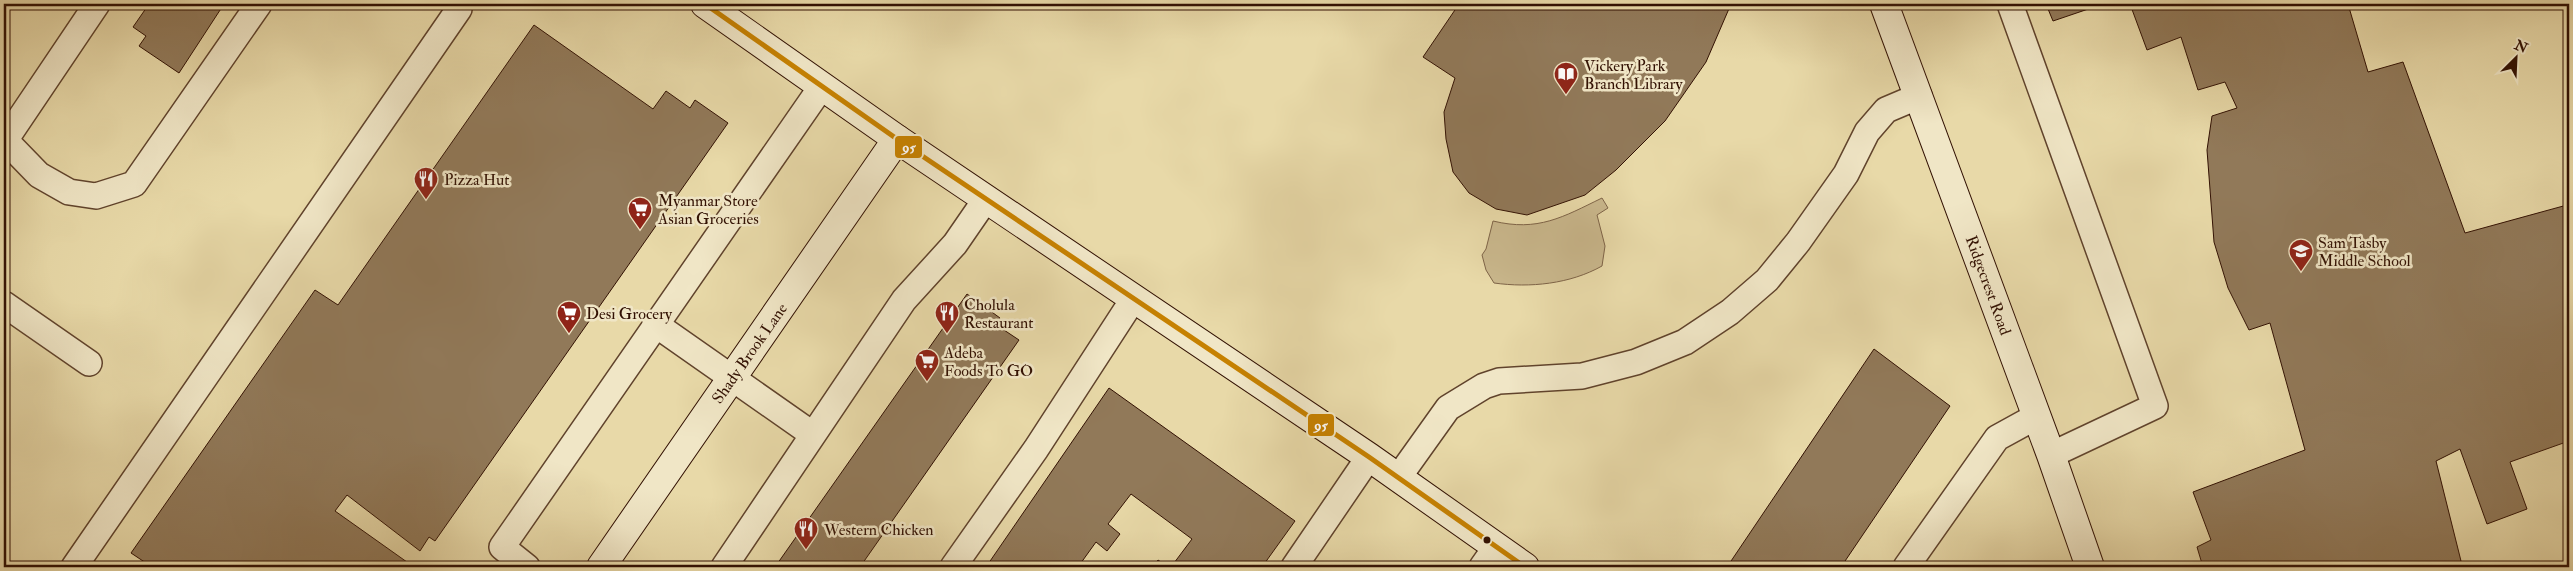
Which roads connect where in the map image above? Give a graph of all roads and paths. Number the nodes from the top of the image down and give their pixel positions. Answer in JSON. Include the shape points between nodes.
{"nodes":[{"id":1,"x":98,"y":4,"type":"edge"},
{"id":2,"x":260,"y":4,"type":"edge"},
{"id":3,"x":705,"y":4,"type":"edge"},
{"id":4,"x":1884,"y":4,"type":"edge"},
{"id":5,"x":2010,"y":4,"type":"edge"},
{"id":6,"x":458,"y":6,"type":"edge"},
{"id":7,"x":822,"y":86,"type":"junction"},
{"id":8,"x":1920,"y":96,"type":"junction"},
{"id":9,"x":897,"y":139,"type":"junction"},
{"id":10,"x":5,"y":141,"type":"edge"},
{"id":11,"x":986,"y":199,"type":"junction"},
{"id":12,"x":1134,"y":298,"type":"junction"},
{"id":13,"x":4,"y":304,"type":"edge"},
{"id":14,"x":655,"y":324,"type":"junction"},
{"id":15,"x":89,"y":363,"type":"dead end"},
{"id":16,"x":732,"y":378,"type":"junction"},
{"id":17,"x":2037,"y":416,"type":"junction"},
{"id":18,"x":812,"y":434,"type":"junction"},
{"id":19,"x":2051,"y":454,"type":"junction"},
{"id":20,"x":1369,"y":457,"type":"junction"},
{"id":21,"x":1398,"y":478,"type":"junction"},
{"id":22,"x":1489,"y":557,"type":"edge"},
{"id":23,"x":74,"y":567,"type":"edge"},
{"id":24,"x":527,"y":567,"type":"edge"},
{"id":25,"x":601,"y":567,"type":"edge"},
{"id":26,"x":724,"y":567,"type":"edge"},
{"id":27,"x":953,"y":567,"type":"edge"},
{"id":28,"x":1294,"y":567,"type":"edge"},
{"id":29,"x":1525,"y":567,"type":"edge"},
{"id":30,"x":1906,"y":567,"type":"edge"},
{"id":31,"x":2090,"y":567,"type":"edge"}],
"edges":[{"from":1,"to":10,"type":"lane"},
{"from":2,"to":10,"type":"lane","via":[[134,184],[96,196],[69,192],[39,175]]},
{"from":3,"to":7,"type":"street"},
{"from":4,"to":8,"type":"street","name":"Ridgecrest Road"},
{"from":5,"to":19,"type":"lane","via":[[2155,406]]},
{"from":6,"to":23,"type":"lane"},
{"from":7,"to":9,"type":"street"},
{"from":7,"to":14,"type":"lane"},
{"from":8,"to":17,"type":"street","name":"Ridgecrest Road"},
{"from":8,"to":21,"type":"lane","via":[[1886,110],[1867,132],[1846,174],[1798,242],[1767,280],[1730,312],[1685,342],[1636,362],[1582,376],[1499,381],[1484,386],[1448,408]]},
{"from":9,"to":11,"type":"street"},
{"from":9,"to":16,"type":"street","name":"Shady Brook Lane"},
{"from":11,"to":12,"type":"street"},
{"from":11,"to":18,"type":"lane","via":[[955,244],[904,300]]},
{"from":12,"to":20,"type":"street"},
{"from":12,"to":27,"type":"lane","via":[[1036,449]]},
{"from":13,"to":15,"type":"lane"},
{"from":14,"to":16,"type":"lane"},
{"from":14,"to":24,"type":"lane","via":[[502,547]]},
{"from":16,"to":18,"type":"lane"},
{"from":16,"to":25,"type":"street","name":"Shady Brook Lane"},
{"from":17,"to":19,"type":"street","name":"Ridgecrest Road"},
{"from":17,"to":30,"type":"lane","via":[[1997,438]]},
{"from":18,"to":26,"type":"lane"},
{"from":19,"to":31,"type":"street","name":"Ridgecrest Road"},
{"from":20,"to":21,"type":"street"},
{"from":20,"to":28,"type":"lane"},
{"from":21,"to":22,"type":"street"},
{"from":22,"to":29,"type":"street"}]}
